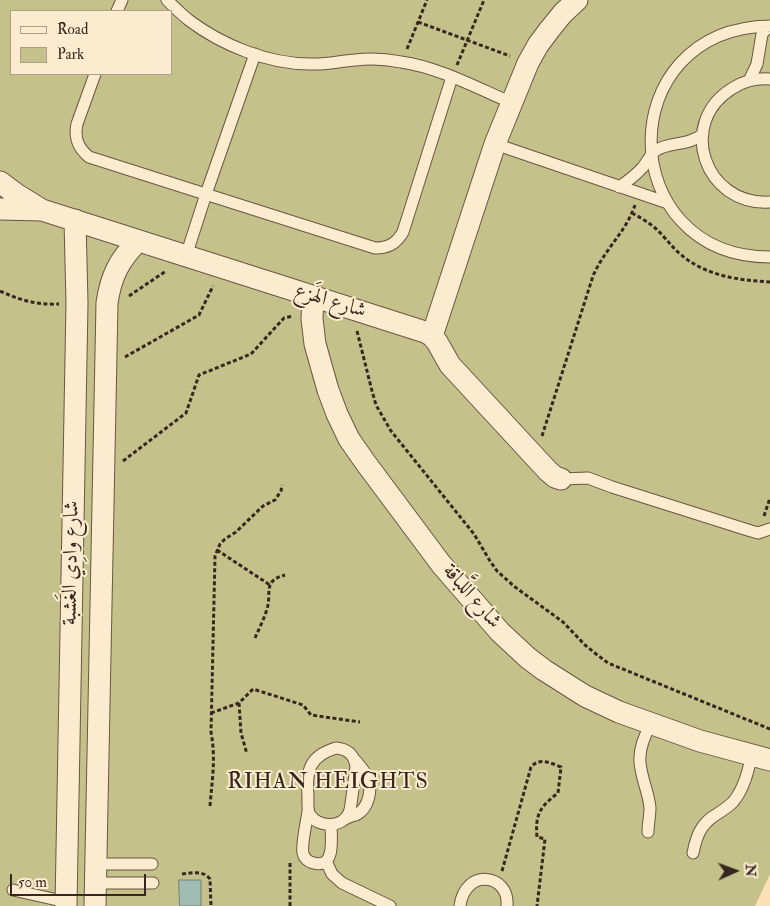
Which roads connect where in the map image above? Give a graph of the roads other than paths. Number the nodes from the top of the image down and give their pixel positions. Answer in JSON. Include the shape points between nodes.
{"nodes":[{"id":1,"x":167,"y":0,"type":"edge"},
{"id":2,"x":577,"y":0,"type":"edge"},
{"id":3,"x":770,"y":26,"type":"edge"},
{"id":4,"x":255,"y":54,"type":"junction"},
{"id":5,"x":95,"y":75,"type":"edge"},
{"id":6,"x":452,"y":77,"type":"junction"},
{"id":7,"x":770,"y":79,"type":"edge"},
{"id":8,"x":749,"y":80,"type":"junction"},
{"id":9,"x":512,"y":103,"type":"junction"},
{"id":10,"x":703,"y":134,"type":"junction"},
{"id":11,"x":495,"y":144,"type":"junction"},
{"id":12,"x":651,"y":155,"type":"junction"},
{"id":13,"x":0,"y":182,"type":"edge"},
{"id":14,"x":619,"y":187,"type":"junction"},
{"id":15,"x":206,"y":194,"type":"junction"},
{"id":16,"x":770,"y":202,"type":"edge"},
{"id":17,"x":668,"y":203,"type":"junction"},
{"id":18,"x":0,"y":209,"type":"edge"},
{"id":19,"x":42,"y":210,"type":"junction"},
{"id":20,"x":75,"y":220,"type":"junction"},
{"id":21,"x":138,"y":241,"type":"junction"},
{"id":22,"x":186,"y":256,"type":"junction"},
{"id":23,"x":770,"y":257,"type":"edge"},
{"id":24,"x":314,"y":297,"type":"junction"},
{"id":25,"x":432,"y":336,"type":"junction"},
{"id":26,"x":561,"y":479,"type":"joint"},
{"id":27,"x":770,"y":529,"type":"edge"},
{"id":28,"x":651,"y":724,"type":"junction"},
{"id":29,"x":761,"y":757,"type":"edge"},
{"id":30,"x":355,"y":760,"type":"junction"},
{"id":31,"x":308,"y":811,"type":"junction"},
{"id":32,"x":345,"y":819,"type":"junction"},
{"id":33,"x":331,"y":825,"type":"junction"},
{"id":34,"x":648,"y":832,"type":"dead end"},
{"id":35,"x":693,"y":853,"type":"dead end"},
{"id":36,"x":326,"y":861,"type":"junction"},
{"id":37,"x":152,"y":864,"type":"dead end"},
{"id":38,"x":95,"y":874,"type":"junction"},
{"id":39,"x":153,"y":882,"type":"dead end"},
{"id":40,"x":13,"y":890,"type":"dead end"},
{"id":41,"x":66,"y":904,"type":"edge"},
{"id":42,"x":95,"y":906,"type":"edge"},
{"id":43,"x":390,"y":906,"type":"edge"},
{"id":44,"x":460,"y":906,"type":"edge"},
{"id":45,"x":507,"y":906,"type":"edge"}],
"edges":[{"from":1,"to":4,"type":"lane","via":[[203,30]]},
{"from":2,"to":9,"type":"street","via":[[538,45]]},
{"from":3,"to":8,"type":"lane","via":[[762,34],[757,64]]},
{"from":3,"to":12,"type":"lane","via":[[747,27],[726,33],[688,55],[662,90],[654,111]]},
{"from":4,"to":6,"type":"lane","via":[[295,64],[386,60],[428,67]]},
{"from":4,"to":15,"type":"lane"},
{"from":5,"to":15,"type":"lane","via":[[75,131],[83,152],[89,157]]},
{"from":6,"to":9,"type":"lane"},
{"from":6,"to":15,"type":"lane","via":[[403,232],[389,246],[375,248]]},
{"from":7,"to":8,"type":"lane"},
{"from":8,"to":10,"type":"lane","via":[[727,91],[718,100],[710,110]]},
{"from":9,"to":11,"type":"street"},
{"from":10,"to":12,"type":"lane","via":[[690,142],[656,150]]},
{"from":10,"to":16,"type":"lane","via":[[706,162],[722,186],[747,200]]},
{"from":11,"to":14,"type":"lane"},
{"from":11,"to":25,"type":"street"},
{"from":12,"to":14,"type":"lane","via":[[644,166]]},
{"from":12,"to":17,"type":"lane","via":[[654,172]]},
{"from":13,"to":19,"type":"street","name":"شارع الهَزع"},
{"from":14,"to":17,"type":"lane"},
{"from":15,"to":22,"type":"lane"},
{"from":17,"to":23,"type":"lane","via":[[694,233],[711,243],[749,256]]},
{"from":18,"to":19,"type":"street","name":"شارع الهَزع"},
{"from":19,"to":20,"type":"street","name":"شارع الهَزع"},
{"from":20,"to":21,"type":"street","name":"شارع الهَزع"},
{"from":20,"to":41,"type":"street","name":"شارع وادِي الغَشبة","via":[[77,303]]},
{"from":21,"to":22,"type":"street","name":"شارع الهَزع"},
{"from":21,"to":38,"type":"street","name":"شارع وادِي الغَشبة","via":[[120,262],[109,288],[107,303]]},
{"from":22,"to":24,"type":"street","name":"شارع الهَزع"},
{"from":24,"to":25,"type":"street","name":"شارع الهَزع"},
{"from":24,"to":28,"type":"street","name":"شارع اللَّباقة","via":[[315,344],[337,414],[349,439],[441,564],[500,632],[528,658],[586,696]]},
{"from":25,"to":26,"type":"street","via":[[450,364],[535,458]]},
{"from":26,"to":27,"type":"lane","via":[[588,478],[751,531]]},
{"from":28,"to":29,"type":"street","name":"شارع اللَّباقة"},
{"from":28,"to":34,"type":"lane","via":[[640,753],[650,810]]},
{"from":29,"to":35,"type":"lane","via":[[733,802],[703,826]]},
{"from":30,"to":31,"type":"lane","via":[[347,750],[336,748],[314,761],[307,778]]},
{"from":30,"to":32,"type":"lane","via":[[350,812]]},
{"from":30,"to":32,"type":"lane","via":[[366,774],[369,796],[357,814]]},
{"from":31,"to":33,"type":"lane","via":[[315,820]]},
{"from":31,"to":36,"type":"lane","via":[[302,851],[307,860],[316,864]]},
{"from":32,"to":33,"type":"lane"},
{"from":33,"to":36,"type":"lane","via":[[331,852]]},
{"from":36,"to":43,"type":"lane","via":[[332,874],[342,883]]},
{"from":37,"to":38,"type":"lane"},
{"from":38,"to":39,"type":"lane"},
{"from":38,"to":42,"type":"street","name":"شارع وادِي الغَشبة"},
{"from":40,"to":41,"type":"lane"},
{"from":44,"to":45,"type":"lane","via":[[469,884],[484,879],[504,889]]}]}
